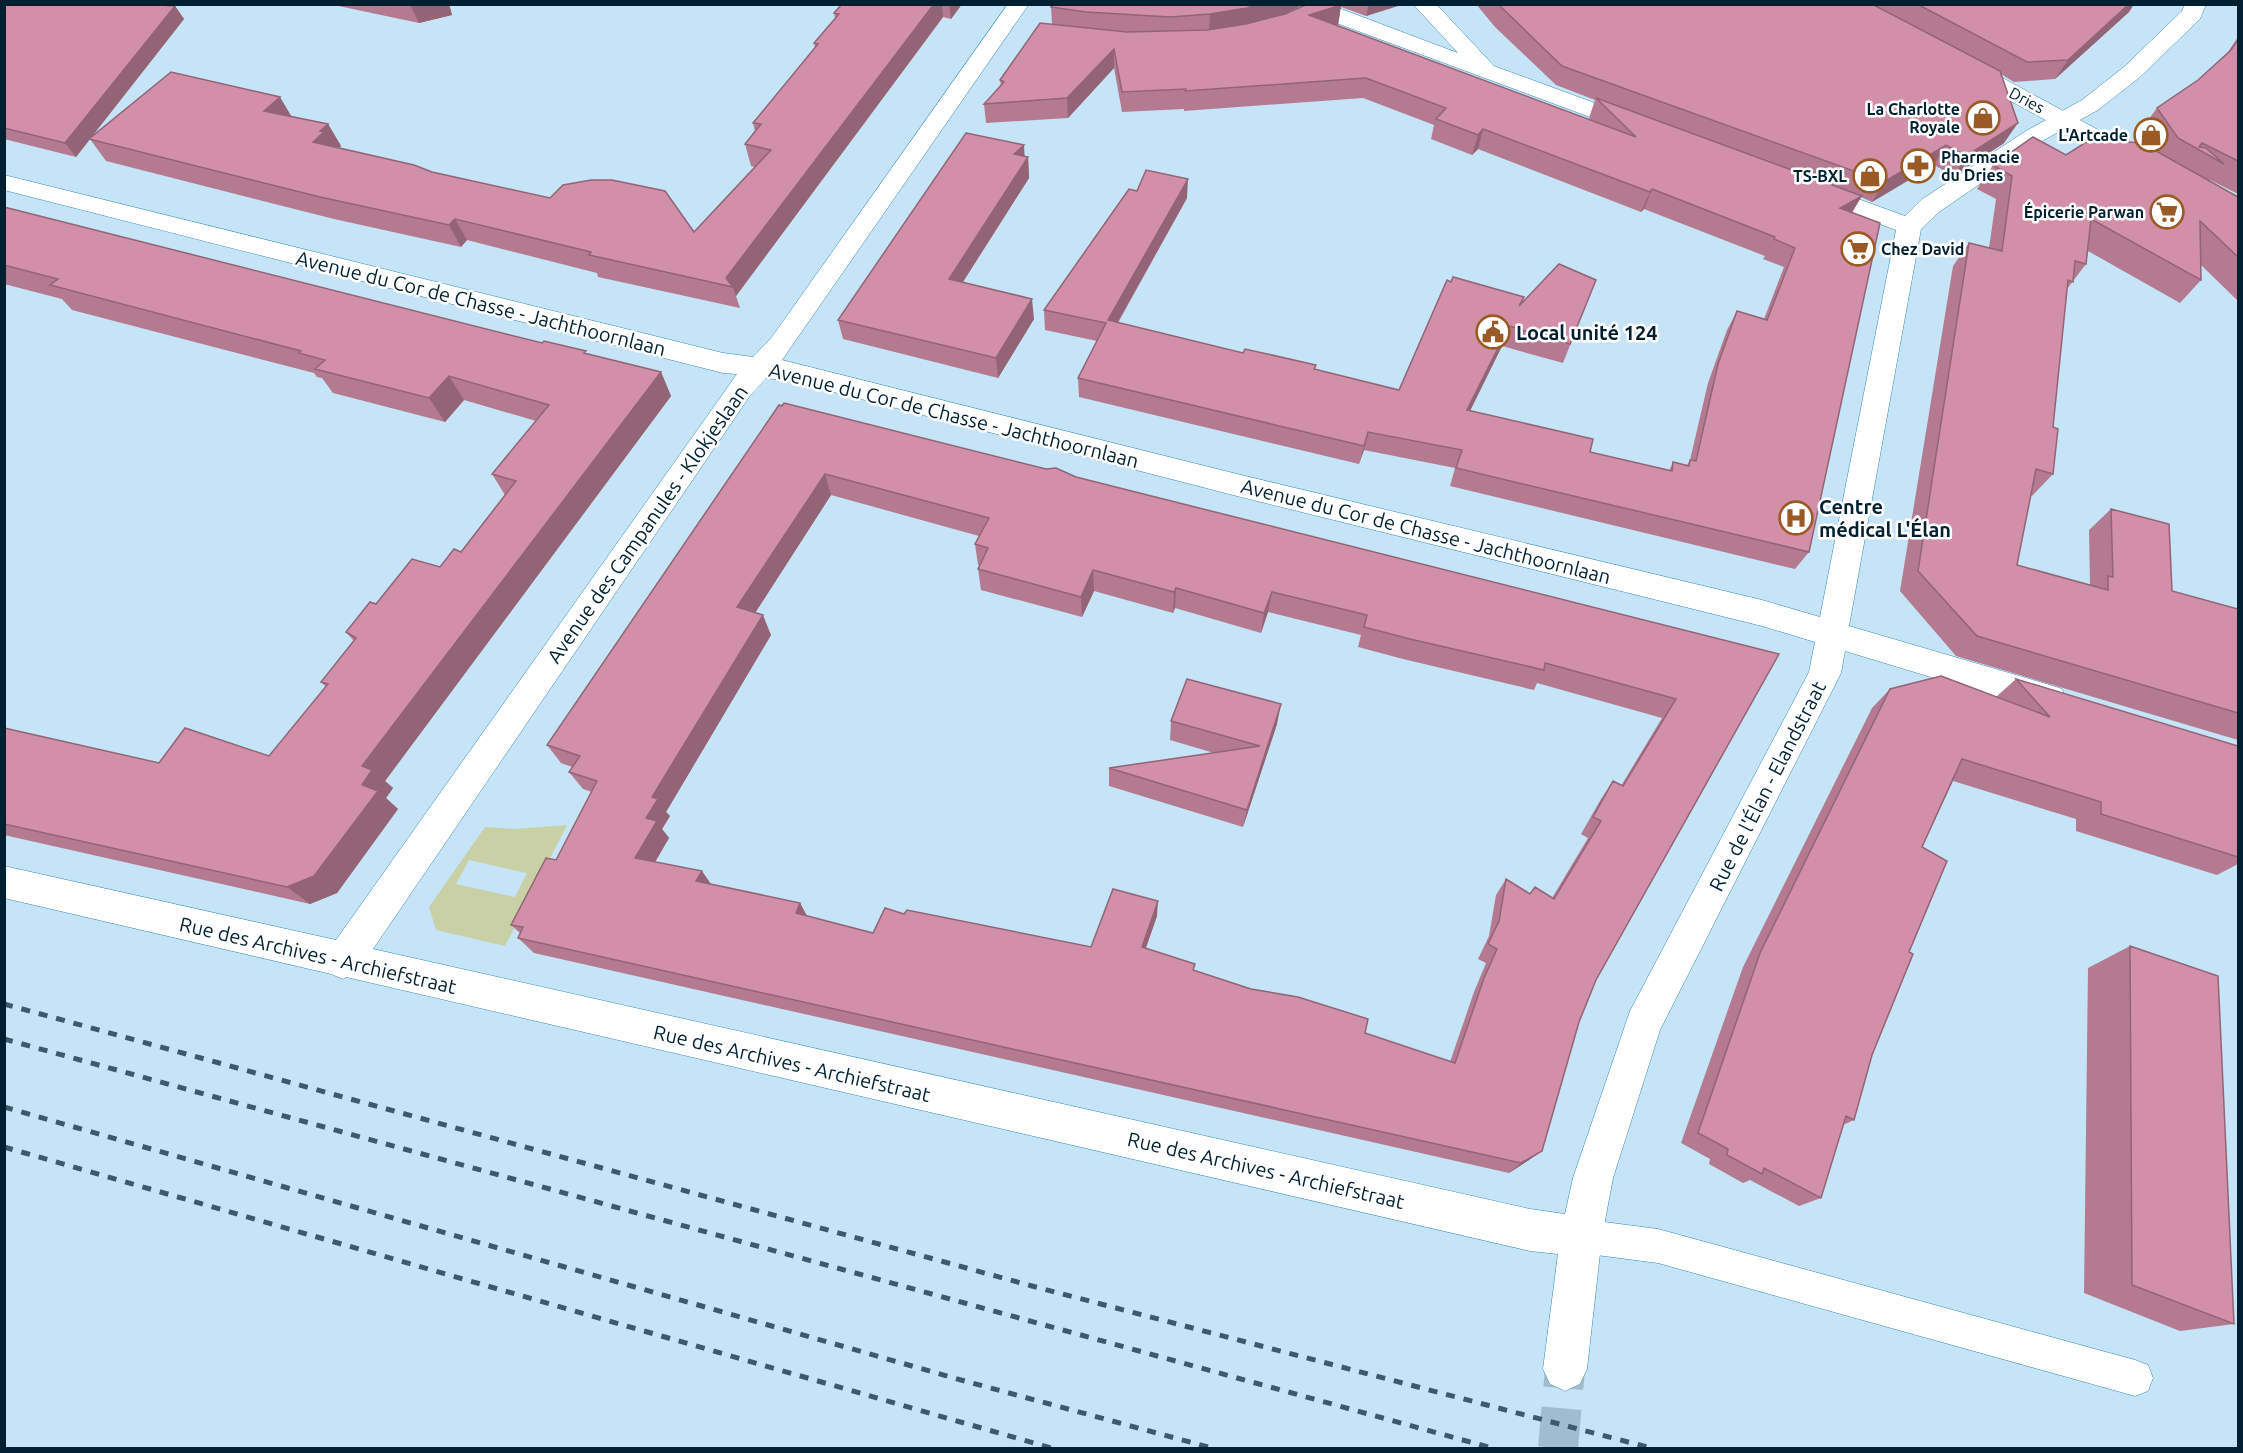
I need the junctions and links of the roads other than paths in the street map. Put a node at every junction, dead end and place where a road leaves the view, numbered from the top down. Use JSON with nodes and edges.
{"nodes":[{"id":1,"x":1423,"y":4,"type":"edge"},
{"id":2,"x":2196,"y":4,"type":"edge"},
{"id":3,"x":1317,"y":10,"type":"edge"},
{"id":4,"x":1014,"y":21,"type":"edge"},
{"id":5,"x":1946,"y":57,"type":"edge"},
{"id":6,"x":1489,"y":71,"type":"junction"},
{"id":7,"x":2063,"y":119,"type":"junction"},
{"id":8,"x":1653,"y":132,"type":"edge"},
{"id":9,"x":2161,"y":174,"type":"edge"},
{"id":10,"x":4,"y":182,"type":"edge"},
{"id":11,"x":1796,"y":185,"type":"edge"},
{"id":12,"x":1909,"y":226,"type":"junction"},
{"id":13,"x":759,"y":367,"type":"junction"},
{"id":14,"x":1833,"y":633,"type":"junction"},
{"id":15,"x":2081,"y":708,"type":"edge"},
{"id":16,"x":4,"y":882,"type":"edge"},
{"id":17,"x":343,"y":961,"type":"junction"},
{"id":18,"x":1581,"y":1236,"type":"junction"},
{"id":19,"x":1565,"y":1369,"type":"tunnel mouth"},
{"id":20,"x":2135,"y":1378,"type":"dead end"}],
"edges":[{"from":1,"to":6,"type":"street"},
{"from":2,"to":7,"type":"street"},
{"from":3,"to":6,"type":"street"},
{"from":4,"to":13,"type":"street","name":"Avenue des Campanules - Klokjeslaan"},
{"from":5,"to":7,"type":"street","name":"Dries"},
{"from":6,"to":8,"type":"street"},
{"from":7,"to":9,"type":"street","name":"Dries"},
{"from":7,"to":12,"type":"street"},
{"from":10,"to":13,"type":"street","name":"Avenue du Cor de Chasse - Jachthoornlaan"},
{"from":11,"to":12,"type":"street"},
{"from":12,"to":14,"type":"street","name":"Rue de l'Élan - Elandstraat"},
{"from":13,"to":14,"type":"street","name":"Avenue du Cor de Chasse - Jachthoornlaan"},
{"from":13,"to":17,"type":"street","name":"Avenue des Campanules - Klokjeslaan"},
{"from":14,"to":15,"type":"street","name":"Avenue du Cor de Chasse - Jachthoornlaan"},
{"from":14,"to":18,"type":"street","name":"Rue de l'Élan - Elandstraat"},
{"from":16,"to":17,"type":"street","name":"Rue des Archives - Archiefstraat"},
{"from":17,"to":18,"type":"street","name":"Rue des Archives - Archiefstraat"},
{"from":18,"to":19,"type":"street","name":"Rue de l'Élan - Elandstraat"},
{"from":18,"to":20,"type":"lane"}]}
